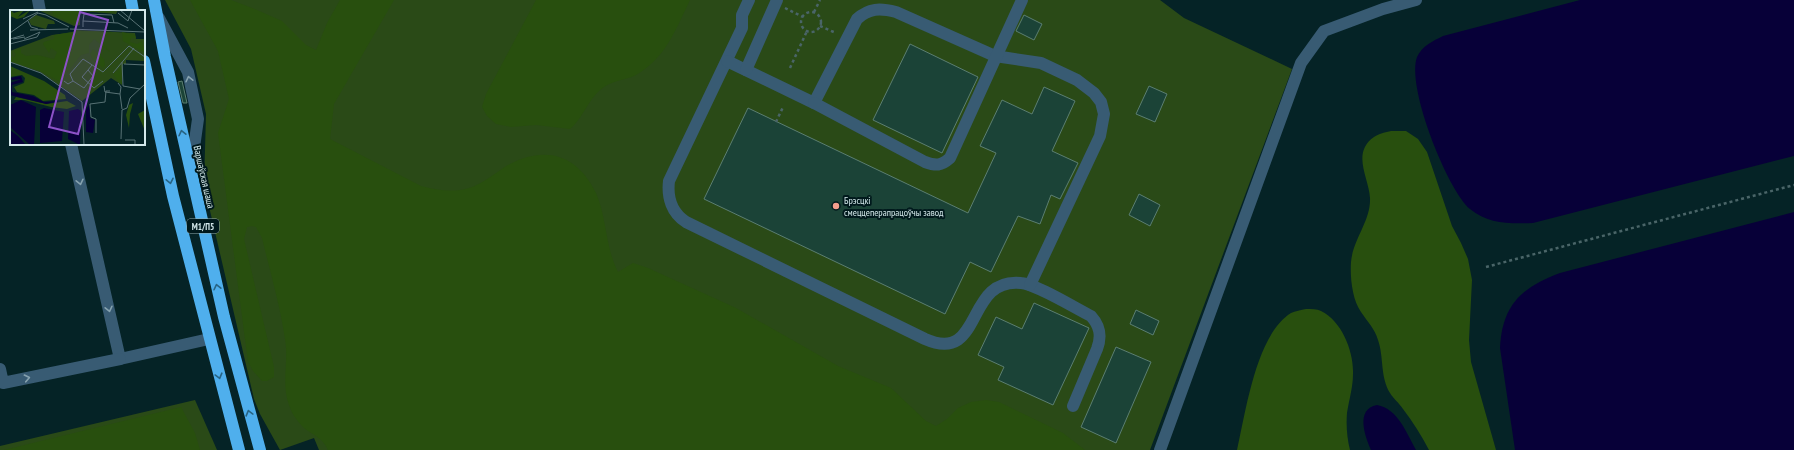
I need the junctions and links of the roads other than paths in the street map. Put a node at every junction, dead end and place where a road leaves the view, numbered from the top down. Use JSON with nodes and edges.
{"nodes":[{"id":1,"x":38,"y":0,"type":"edge"},
{"id":2,"x":131,"y":0,"type":"edge"},
{"id":3,"x":154,"y":0,"type":"edge"},
{"id":4,"x":749,"y":0,"type":"edge"},
{"id":5,"x":777,"y":0,"type":"edge"},
{"id":6,"x":1022,"y":0,"type":"edge"},
{"id":7,"x":1416,"y":0,"type":"edge"},
{"id":8,"x":40,"y":10,"type":"edge"},
{"id":9,"x":133,"y":10,"type":"edge"},
{"id":10,"x":156,"y":13,"type":"junction"},
{"id":11,"x":995,"y":56,"type":"junction"},
{"id":12,"x":727,"y":61,"type":"junction"},
{"id":13,"x":145,"y":66,"type":"edge"},
{"id":14,"x":746,"y":70,"type":"junction"},
{"id":15,"x":814,"y":104,"type":"junction"},
{"id":16,"x":71,"y":145,"type":"edge"},
{"id":17,"x":191,"y":172,"type":"junction"},
{"id":18,"x":1030,"y":285,"type":"junction"},
{"id":19,"x":209,"y":339,"type":"junction"},
{"id":20,"x":120,"y":359,"type":"junction"},
{"id":21,"x":0,"y":369,"type":"edge"},
{"id":22,"x":1073,"y":406,"type":"dead end"},
{"id":23,"x":239,"y":450,"type":"edge"},
{"id":24,"x":260,"y":450,"type":"edge"},
{"id":25,"x":1160,"y":450,"type":"edge"}],
"edges":[{"from":1,"to":8,"type":"lane"},
{"from":2,"to":9,"type":"highway"},
{"from":3,"to":10,"type":"highway","name":"Варшаўская шаша","number":"М1/П5"},
{"from":4,"to":12,"type":"lane"},
{"from":5,"to":14,"type":"lane"},
{"from":6,"to":11,"type":"lane"},
{"from":7,"to":25,"type":"lane"},
{"from":17,"to":10,"type":"highway","name":"Варшаўская шаша","number":"М1/П5","one_way":true},
{"from":17,"to":10,"type":"lane","one_way":true},
{"from":11,"to":15,"type":"lane"},
{"from":11,"to":15,"type":"lane"},
{"from":11,"to":18,"type":"lane"},
{"from":12,"to":14,"type":"lane"},
{"from":12,"to":18,"type":"lane"},
{"from":13,"to":19,"type":"highway","number":"М1/П5","one_way":true},
{"from":14,"to":15,"type":"lane"},
{"from":16,"to":20,"type":"lane","one_way":true},
{"from":24,"to":17,"type":"highway","name":"Варшаўская шаша","number":"М1/П5","one_way":true},
{"from":18,"to":22,"type":"lane"},
{"from":19,"to":20,"type":"lane"},
{"from":19,"to":23,"type":"highway","number":"М1/П5","one_way":true},
{"from":21,"to":20,"type":"lane","one_way":true}]}
